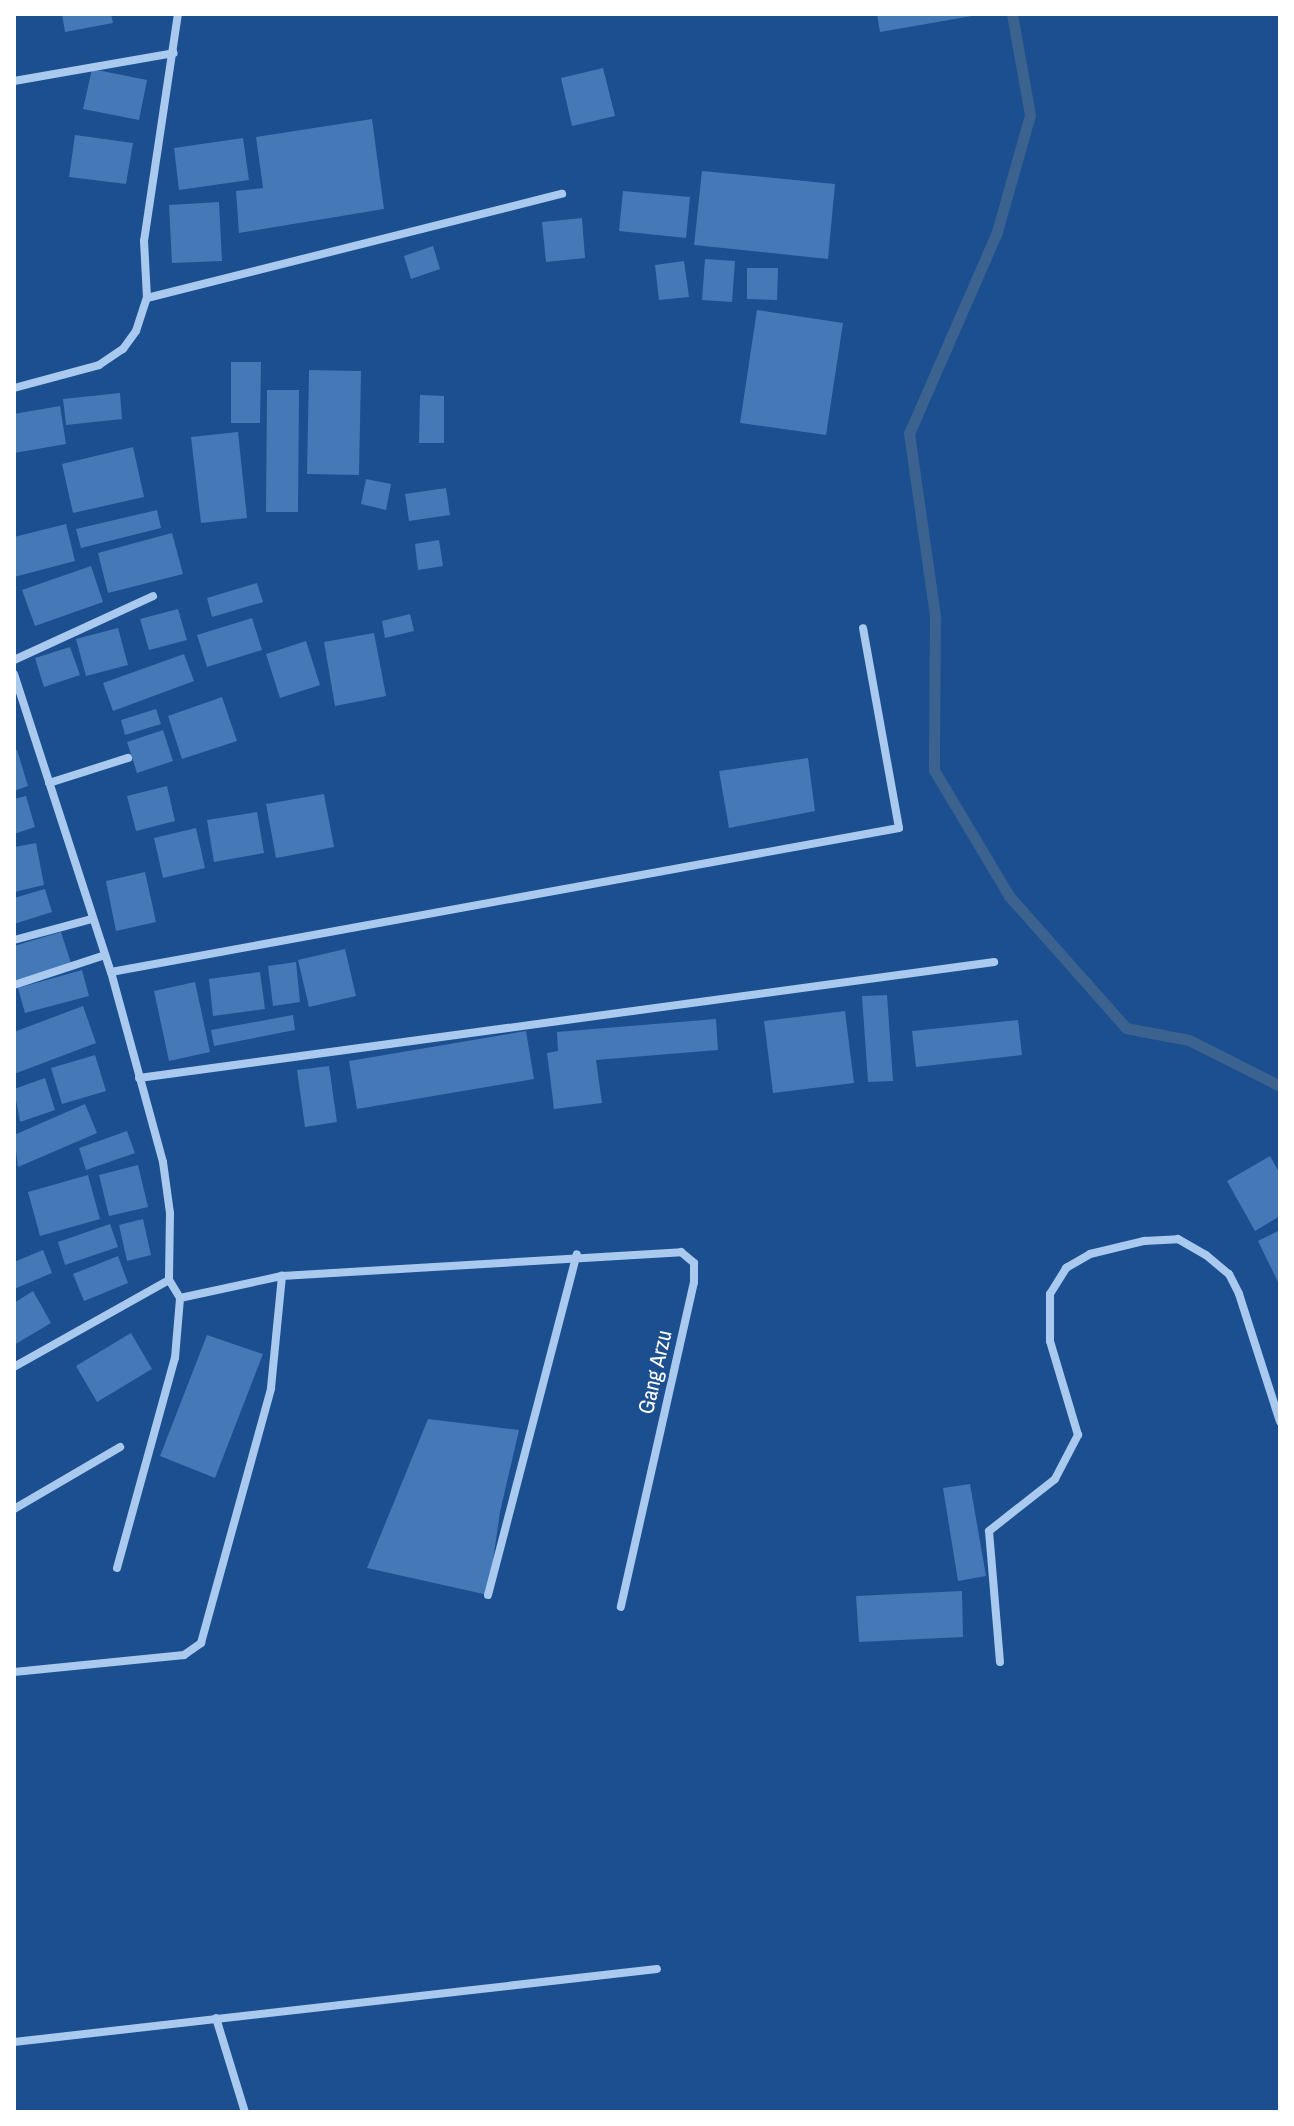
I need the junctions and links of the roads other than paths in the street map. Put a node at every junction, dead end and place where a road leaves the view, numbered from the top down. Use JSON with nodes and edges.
{"nodes":[{"id":1,"x":178,"y":14,"type":"edge"},
{"id":2,"x":174,"y":53,"type":"junction"},
{"id":3,"x":14,"y":81,"type":"edge"},
{"id":4,"x":562,"y":194,"type":"dead end"},
{"id":5,"x":147,"y":298,"type":"junction"},
{"id":6,"x":14,"y":388,"type":"edge"},
{"id":7,"x":153,"y":596,"type":"dead end"},
{"id":8,"x":863,"y":628,"type":"dead end"},
{"id":9,"x":14,"y":660,"type":"edge"},
{"id":10,"x":14,"y":674,"type":"edge"},
{"id":11,"x":128,"y":758,"type":"dead end"},
{"id":12,"x":49,"y":783,"type":"junction"},
{"id":13,"x":92,"y":919,"type":"junction"},
{"id":14,"x":14,"y":940,"type":"edge"},
{"id":15,"x":105,"y":955,"type":"junction"},
{"id":16,"x":994,"y":962,"type":"dead end"},
{"id":17,"x":111,"y":972,"type":"junction"},
{"id":18,"x":14,"y":985,"type":"edge"},
{"id":19,"x":139,"y":1078,"type":"junction"},
{"id":20,"x":577,"y":1254,"type":"junction"},
{"id":21,"x":282,"y":1276,"type":"junction"},
{"id":22,"x":169,"y":1280,"type":"junction"},
{"id":23,"x":180,"y":1298,"type":"junction"},
{"id":24,"x":14,"y":1367,"type":"edge"},
{"id":25,"x":1280,"y":1422,"type":"edge"},
{"id":26,"x":120,"y":1447,"type":"dead end"},
{"id":27,"x":14,"y":1509,"type":"edge"},
{"id":28,"x":117,"y":1568,"type":"dead end"},
{"id":29,"x":488,"y":1595,"type":"dead end"},
{"id":30,"x":621,"y":1607,"type":"dead end"},
{"id":31,"x":1000,"y":1662,"type":"dead end"},
{"id":32,"x":14,"y":1672,"type":"edge"},
{"id":33,"x":657,"y":1969,"type":"dead end"},
{"id":34,"x":216,"y":2018,"type":"junction"},
{"id":35,"x":14,"y":2042,"type":"edge"},
{"id":36,"x":245,"y":2112,"type":"edge"}],
"edges":[{"from":1,"to":2,"type":"street"},
{"from":2,"to":3,"type":"street"},
{"from":2,"to":5,"type":"street"},
{"from":4,"to":5,"type":"street"},
{"from":5,"to":6,"type":"street"},
{"from":7,"to":9,"type":"street"},
{"from":8,"to":17,"type":"street"},
{"from":10,"to":12,"type":"street"},
{"from":11,"to":12,"type":"street"},
{"from":12,"to":13,"type":"street"},
{"from":13,"to":14,"type":"street"},
{"from":13,"to":15,"type":"street"},
{"from":15,"to":17,"type":"street"},
{"from":15,"to":18,"type":"street"},
{"from":16,"to":19,"type":"street"},
{"from":17,"to":19,"type":"street"},
{"from":19,"to":22,"type":"street"},
{"from":20,"to":21,"type":"street","name":"Gang Arzu"},
{"from":20,"to":29,"type":"street"},
{"from":20,"to":30,"type":"street","name":"Gang Arzu"},
{"from":21,"to":23,"type":"street","name":"Gang Arzu"},
{"from":21,"to":32,"type":"street"},
{"from":22,"to":23,"type":"street"},
{"from":22,"to":24,"type":"street"},
{"from":23,"to":28,"type":"street"},
{"from":25,"to":31,"type":"street"},
{"from":26,"to":27,"type":"street"},
{"from":33,"to":34,"type":"street"},
{"from":34,"to":35,"type":"street"},
{"from":34,"to":36,"type":"street"}]}
